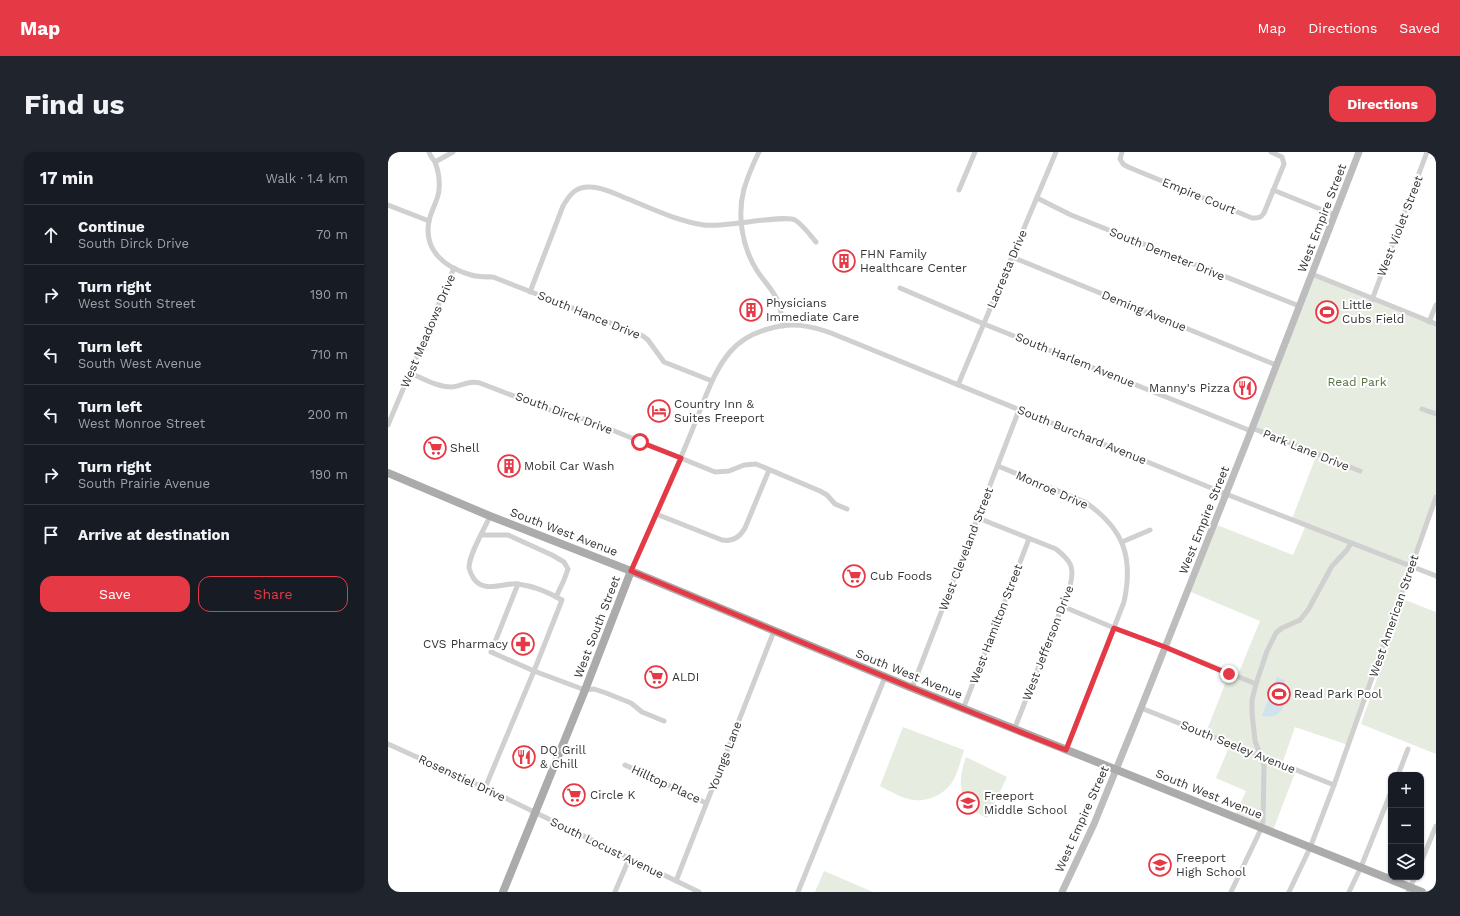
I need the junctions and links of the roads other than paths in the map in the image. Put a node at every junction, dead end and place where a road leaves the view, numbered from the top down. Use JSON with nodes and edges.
{"nodes":[{"id":1,"x":429,"y":152,"type":"edge"},
{"id":2,"x":453,"y":152,"type":"edge"},
{"id":3,"x":759,"y":152,"type":"edge"},
{"id":4,"x":975,"y":152,"type":"edge"},
{"id":5,"x":1056,"y":152,"type":"edge"},
{"id":6,"x":1122,"y":152,"type":"edge"},
{"id":7,"x":1271,"y":152,"type":"edge"},
{"id":8,"x":1359,"y":152,"type":"edge"},
{"id":9,"x":1427,"y":152,"type":"edge"},
{"id":10,"x":435,"y":162,"type":"junction"},
{"id":11,"x":959,"y":190,"type":"dead end"},
{"id":12,"x":1273,"y":190,"type":"junction"},
{"id":13,"x":1037,"y":198,"type":"junction"},
{"id":14,"x":388,"y":205,"type":"edge"},
{"id":15,"x":1335,"y":215,"type":"junction"},
{"id":16,"x":429,"y":221,"type":"junction"},
{"id":17,"x":742,"y":224,"type":"junction"},
{"id":18,"x":816,"y":242,"type":"dead end"},
{"id":19,"x":1012,"y":257,"type":"junction"},
{"id":20,"x":454,"y":268,"type":"junction"},
{"id":21,"x":1312,"y":274,"type":"junction"},
{"id":22,"x":900,"y":288,"type":"dead end"},
{"id":23,"x":530,"y":292,"type":"junction"},
{"id":24,"x":1372,"y":300,"type":"junction"},
{"id":25,"x":1436,"y":305,"type":"edge"},
{"id":26,"x":1299,"y":306,"type":"junction"},
{"id":27,"x":1429,"y":322,"type":"junction"},
{"id":28,"x":984,"y":324,"type":"junction"},
{"id":29,"x":1436,"y":324,"type":"edge"},
{"id":30,"x":783,"y":326,"type":"junction"},
{"id":31,"x":730,"y":351,"type":"joint"},
{"id":32,"x":1276,"y":365,"type":"junction"},
{"id":33,"x":410,"y":373,"type":"junction"},
{"id":34,"x":712,"y":382,"type":"junction"},
{"id":35,"x":958,"y":385,"type":"junction"},
{"id":36,"x":1422,"y":409,"type":"dead end"},
{"id":37,"x":1019,"y":410,"type":"junction"},
{"id":38,"x":1436,"y":414,"type":"edge"},
{"id":39,"x":388,"y":425,"type":"edge"},
{"id":40,"x":1252,"y":430,"type":"junction"},
{"id":41,"x":681,"y":458,"type":"junction"},
{"id":42,"x":998,"y":466,"type":"junction"},
{"id":43,"x":769,"y":470,"type":"junction"},
{"id":44,"x":1360,"y":471,"type":"dead end"},
{"id":45,"x":388,"y":473,"type":"edge"},
{"id":46,"x":1226,"y":494,"type":"junction"},
{"id":47,"x":1435,"y":500,"type":"edge"},
{"id":48,"x":847,"y":509,"type":"dead end"},
{"id":49,"x":656,"y":514,"type":"junction"},
{"id":50,"x":490,"y":516,"type":"junction"},
{"id":51,"x":978,"y":518,"type":"junction"},
{"id":52,"x":1150,"y":530,"type":"dead end"},
{"id":53,"x":482,"y":535,"type":"junction"},
{"id":54,"x":1029,"y":539,"type":"junction"},
{"id":55,"x":1122,"y":542,"type":"junction"},
{"id":56,"x":1351,"y":543,"type":"junction"},
{"id":57,"x":1411,"y":566,"type":"junction"},
{"id":58,"x":631,"y":571,"type":"junction"},
{"id":59,"x":1436,"y":576,"type":"edge"},
{"id":60,"x":518,"y":584,"type":"junction"},
{"id":61,"x":556,"y":597,"type":"junction"},
{"id":62,"x":1062,"y":606,"type":"junction"},
{"id":63,"x":1114,"y":628,"type":"junction"},
{"id":64,"x":774,"y":631,"type":"junction"},
{"id":65,"x":1165,"y":647,"type":"junction"},
{"id":66,"x":534,"y":671,"type":"junction"},
{"id":67,"x":885,"y":677,"type":"junction"},
{"id":68,"x":1256,"y":684,"type":"junction"},
{"id":69,"x":912,"y":688,"type":"junction"},
{"id":70,"x":586,"y":690,"type":"junction"},
{"id":71,"x":1142,"y":708,"type":"junction"},
{"id":72,"x":963,"y":709,"type":"junction"},
{"id":73,"x":664,"y":721,"type":"dead end"},
{"id":74,"x":1014,"y":730,"type":"junction"},
{"id":75,"x":388,"y":744,"type":"edge"},
{"id":76,"x":1408,"y":749,"type":"dead end"},
{"id":77,"x":1066,"y":750,"type":"junction"},
{"id":78,"x":1261,"y":757,"type":"junction"},
{"id":79,"x":625,"y":765,"type":"dead end"},
{"id":80,"x":1116,"y":769,"type":"junction"},
{"id":81,"x":1399,"y":772,"type":"edge"},
{"id":82,"x":1334,"y":785,"type":"junction"},
{"id":83,"x":485,"y":788,"type":"junction"},
{"id":84,"x":1388,"y":800,"type":"edge"},
{"id":85,"x":706,"y":803,"type":"junction"},
{"id":86,"x":536,"y":813,"type":"junction"},
{"id":87,"x":1436,"y":826,"type":"edge"},
{"id":88,"x":1261,"y":829,"type":"junction"},
{"id":89,"x":1310,"y":848,"type":"junction"},
{"id":90,"x":1424,"y":855,"type":"edge"},
{"id":91,"x":629,"y":859,"type":"junction"},
{"id":92,"x":1361,"y":867,"type":"junction"},
{"id":93,"x":1414,"y":880,"type":"edge"},
{"id":94,"x":676,"y":881,"type":"junction"},
{"id":95,"x":689,"y":890,"type":"edge"},
{"id":96,"x":1409,"y":890,"type":"edge"},
{"id":97,"x":503,"y":892,"type":"edge"},
{"id":98,"x":615,"y":892,"type":"edge"},
{"id":99,"x":699,"y":892,"type":"edge"},
{"id":100,"x":798,"y":892,"type":"edge"},
{"id":101,"x":1062,"y":892,"type":"edge"},
{"id":102,"x":1231,"y":892,"type":"edge"},
{"id":103,"x":1289,"y":892,"type":"edge"},
{"id":104,"x":1349,"y":892,"type":"edge"},
{"id":105,"x":1422,"y":892,"type":"edge"}],
"edges":[{"from":1,"to":10,"type":"street","name":"West Meadows Drive"},
{"from":2,"to":10,"type":"street"},
{"from":3,"to":17,"type":"street"},
{"from":4,"to":11,"type":"street"},
{"from":5,"to":13,"type":"street","name":"Lacresta Drive"},
{"from":6,"to":12,"type":"street","name":"Empire Court"},
{"from":7,"to":12,"type":"street","name":"Empire Court"},
{"from":8,"to":15,"type":"main road","name":"West Empire Street"},
{"from":9,"to":24,"type":"street","name":"West Violet Street"},
{"from":10,"to":16,"type":"street","name":"West Meadows Drive"},
{"from":12,"to":15,"type":"street"},
{"from":13,"to":19,"type":"street","name":"Lacresta Drive"},
{"from":13,"to":26,"type":"street","name":"South Demeter Drive"},
{"from":14,"to":16,"type":"street"},
{"from":15,"to":21,"type":"main road","name":"West Empire Street"},
{"from":16,"to":20,"type":"street","name":"West Meadows Drive"},
{"from":17,"to":18,"type":"street"},
{"from":17,"to":23,"type":"street"},
{"from":17,"to":30,"type":"street"},
{"from":19,"to":28,"type":"street","name":"Lacresta Drive"},
{"from":19,"to":32,"type":"street","name":"Deming Avenue"},
{"from":20,"to":23,"type":"street","name":"South Hance Drive"},
{"from":20,"to":33,"type":"street","name":"West Meadows Drive"},
{"from":21,"to":24,"type":"street"},
{"from":21,"to":26,"type":"main road","name":"West Empire Street"},
{"from":22,"to":28,"type":"street","name":"South Harlem Avenue"},
{"from":23,"to":34,"type":"street","name":"South Hance Drive"},
{"from":24,"to":27,"type":"street"},
{"from":25,"to":27,"type":"street"},
{"from":26,"to":32,"type":"main road","name":"West Empire Street"},
{"from":27,"to":29,"type":"street"},
{"from":28,"to":35,"type":"street","name":"Lacresta Drive"},
{"from":28,"to":40,"type":"street","name":"South Harlem Avenue"},
{"from":30,"to":31,"type":"street","name":"South Burchard Avenue"},
{"from":30,"to":35,"type":"street","name":"South Burchard Avenue"},
{"from":31,"to":34,"type":"street","name":"West South Street"},
{"from":32,"to":40,"type":"main road","name":"West Empire Street"},
{"from":33,"to":39,"type":"street","name":"West Meadows Drive"},
{"from":33,"to":41,"type":"street","name":"South Dirck Drive"},
{"from":34,"to":41,"type":"street","name":"West South Street"},
{"from":35,"to":37,"type":"street","name":"South Burchard Avenue"},
{"from":36,"to":38,"type":"street"},
{"from":37,"to":42,"type":"street","name":"West Cleveland Street"},
{"from":37,"to":46,"type":"street","name":"South Burchard Avenue"},
{"from":40,"to":44,"type":"street","name":"Park Lane Drive"},
{"from":40,"to":46,"type":"main road","name":"West Empire Street"},
{"from":41,"to":43,"type":"street","name":"South Dirck Drive"},
{"from":41,"to":49,"type":"street","name":"West South Street"},
{"from":42,"to":51,"type":"street","name":"West Cleveland Street"},
{"from":42,"to":55,"type":"street","name":"Monroe Drive"},
{"from":43,"to":48,"type":"street","name":"South Dirck Drive"},
{"from":43,"to":49,"type":"street"},
{"from":45,"to":50,"type":"main road","name":"South West Avenue"},
{"from":46,"to":56,"type":"street","name":"South Burchard Avenue"},
{"from":46,"to":65,"type":"main road","name":"West Empire Street"},
{"from":47,"to":57,"type":"street","name":"West American Street"},
{"from":49,"to":58,"type":"street","name":"West South Street"},
{"from":50,"to":53,"type":"street"},
{"from":50,"to":58,"type":"main road","name":"South West Avenue"},
{"from":51,"to":54,"type":"street","name":"West Jefferson Drive"},
{"from":51,"to":69,"type":"street","name":"West Cleveland Street"},
{"from":52,"to":55,"type":"street"},
{"from":53,"to":60,"type":"street"},
{"from":53,"to":61,"type":"street"},
{"from":54,"to":62,"type":"street","name":"West Jefferson Drive"},
{"from":54,"to":72,"type":"street","name":"West Hamilton Street"},
{"from":55,"to":63,"type":"street","name":"Monroe Drive"},
{"from":56,"to":57,"type":"street","name":"South Burchard Avenue"},
{"from":56,"to":68,"type":"street"},
{"from":57,"to":59,"type":"street","name":"South Burchard Avenue"},
{"from":57,"to":82,"type":"street","name":"West American Street"},
{"from":58,"to":64,"type":"main road","name":"South West Avenue"},
{"from":58,"to":70,"type":"main road","name":"West South Street"},
{"from":60,"to":61,"type":"street"},
{"from":60,"to":66,"type":"street"},
{"from":61,"to":66,"type":"street"},
{"from":62,"to":63,"type":"street"},
{"from":62,"to":74,"type":"street","name":"West Jefferson Drive"},
{"from":63,"to":65,"type":"street"},
{"from":63,"to":77,"type":"street","name":"Monroe Drive"},
{"from":64,"to":67,"type":"main road","name":"South West Avenue"},
{"from":64,"to":85,"type":"street","name":"Youngs Lane"},
{"from":65,"to":68,"type":"street"},
{"from":65,"to":71,"type":"main road","name":"West Empire Street"},
{"from":66,"to":70,"type":"street"},
{"from":66,"to":83,"type":"street"},
{"from":67,"to":69,"type":"main road","name":"South West Avenue"},
{"from":67,"to":100,"type":"street"},
{"from":68,"to":78,"type":"street"},
{"from":69,"to":72,"type":"main road","name":"South West Avenue"},
{"from":70,"to":73,"type":"street"},
{"from":70,"to":86,"type":"main road","name":"West South Street"},
{"from":71,"to":78,"type":"street","name":"South Seeley Avenue"},
{"from":71,"to":80,"type":"main road","name":"West Empire Street"},
{"from":72,"to":74,"type":"main road","name":"South West Avenue"},
{"from":74,"to":77,"type":"main road","name":"South West Avenue"},
{"from":75,"to":83,"type":"street","name":"Rosenstiel Drive"},
{"from":76,"to":81,"type":"street"},
{"from":77,"to":80,"type":"main road","name":"South West Avenue"},
{"from":78,"to":82,"type":"street","name":"South Seeley Avenue"},
{"from":78,"to":88,"type":"street"},
{"from":79,"to":85,"type":"street","name":"Hilltop Place"},
{"from":80,"to":88,"type":"main road","name":"South West Avenue"},
{"from":80,"to":101,"type":"main road","name":"West Empire Street"},
{"from":82,"to":89,"type":"street","name":"West American Street"},
{"from":83,"to":86,"type":"street","name":"Rosenstiel Drive"},
{"from":84,"to":92,"type":"street"},
{"from":85,"to":94,"type":"street","name":"Youngs Lane"},
{"from":86,"to":91,"type":"street","name":"South Locust Avenue"},
{"from":86,"to":97,"type":"main road","name":"West South Street"},
{"from":87,"to":90,"type":"street"},
{"from":88,"to":89,"type":"main road","name":"South West Avenue"},
{"from":88,"to":102,"type":"street"},
{"from":89,"to":92,"type":"main road","name":"South West Avenue"},
{"from":89,"to":103,"type":"street","name":"West American Street"},
{"from":91,"to":94,"type":"street","name":"South Locust Avenue"},
{"from":91,"to":98,"type":"street"},
{"from":92,"to":96,"type":"main road","name":"South West Avenue"},
{"from":92,"to":104,"type":"street"},
{"from":93,"to":96,"type":"street"},
{"from":94,"to":95,"type":"street","name":"South Locust Avenue"},
{"from":95,"to":99,"type":"street","name":"South Locust Avenue"},
{"from":96,"to":105,"type":"main road","name":"South West Avenue"}]}
